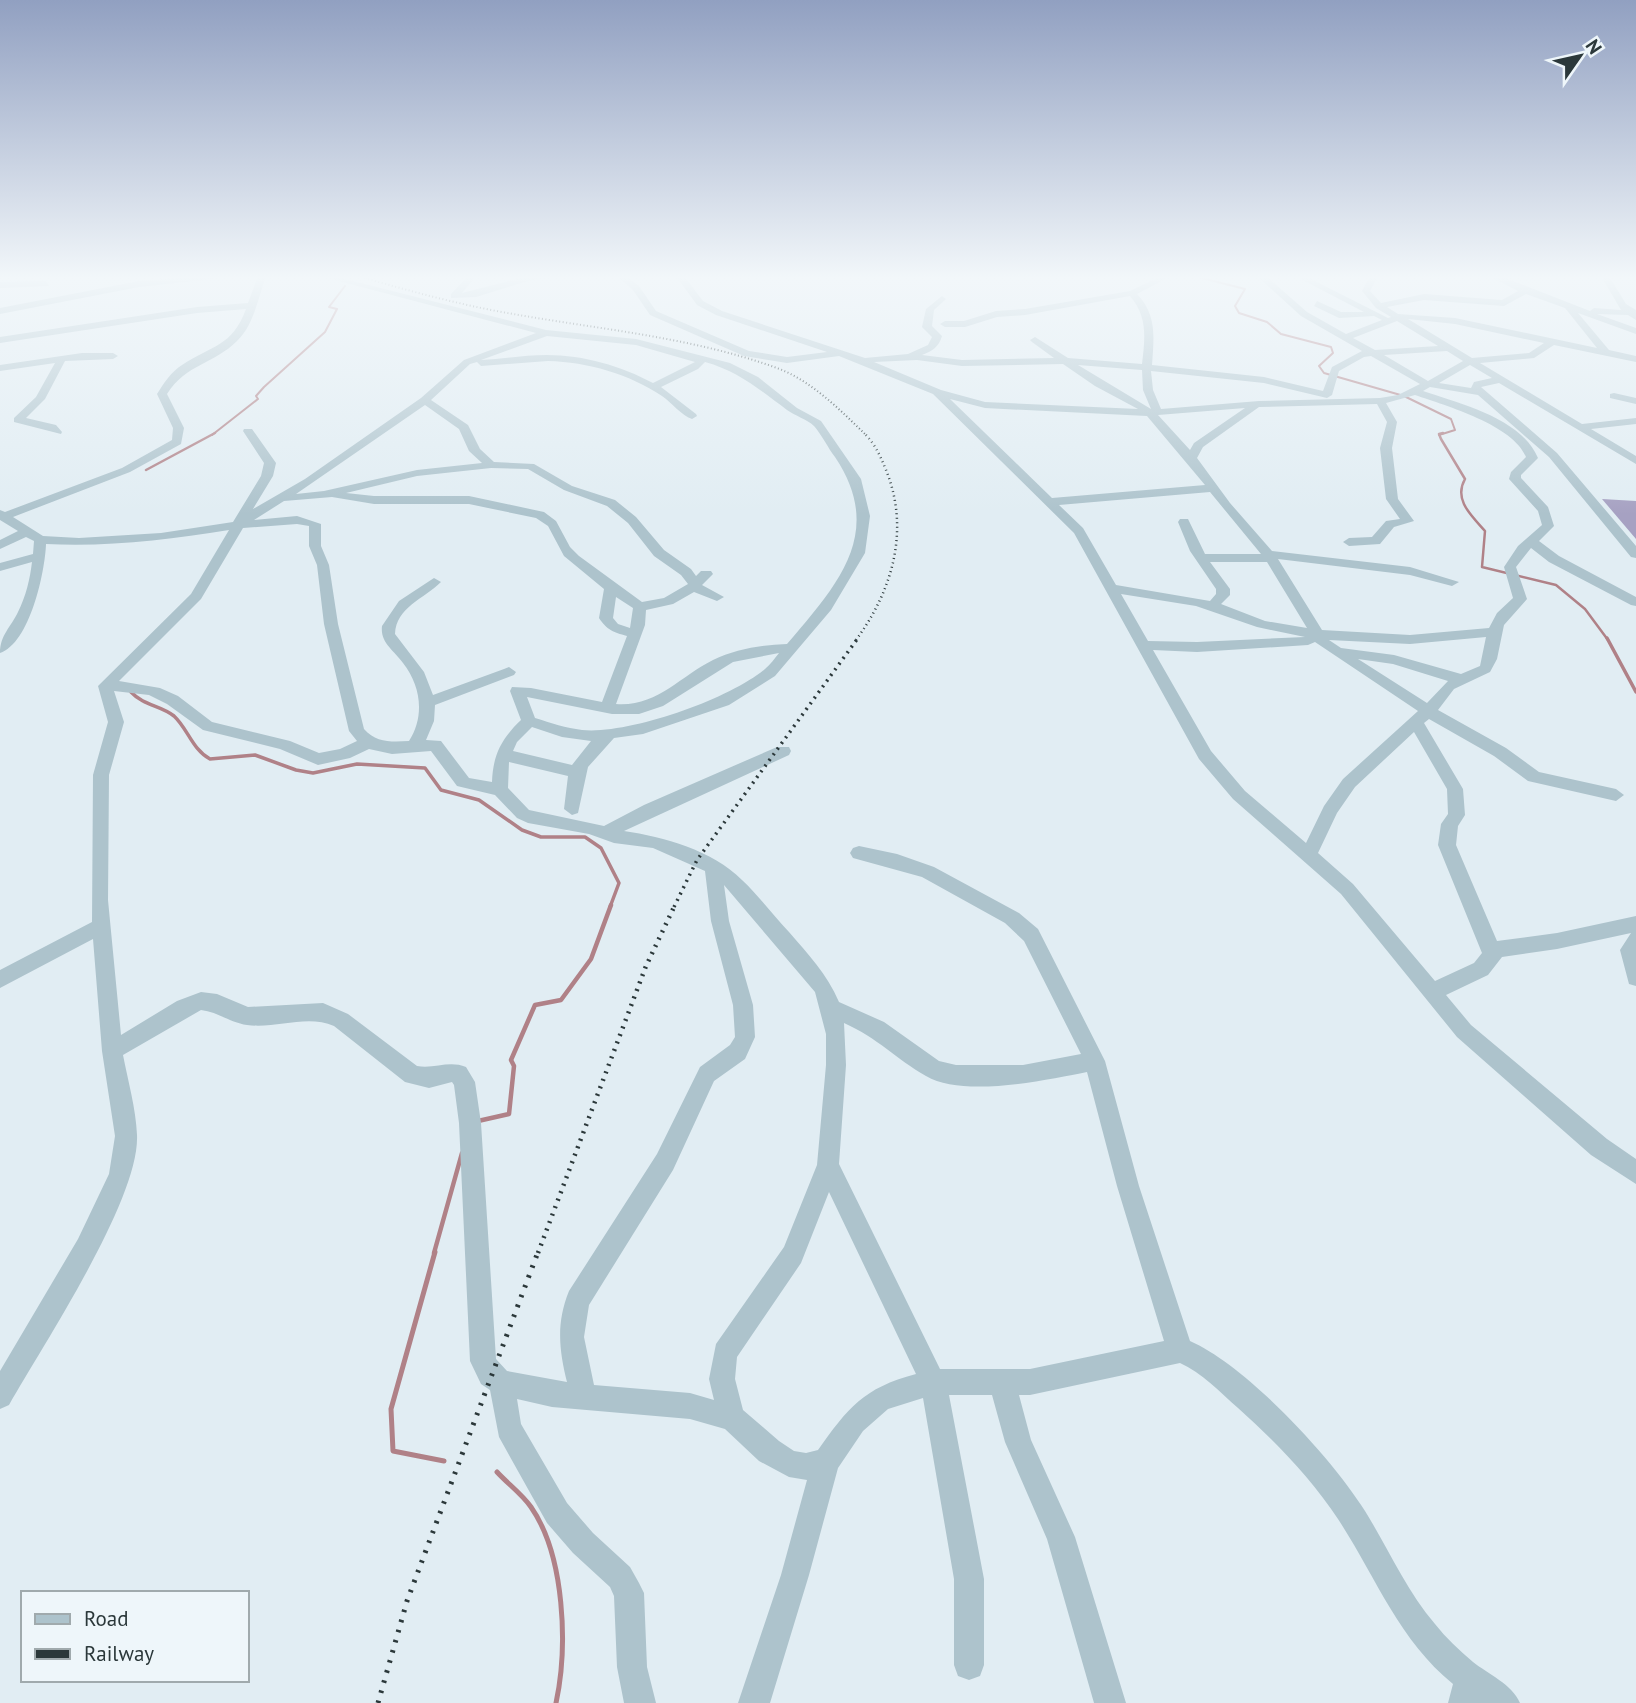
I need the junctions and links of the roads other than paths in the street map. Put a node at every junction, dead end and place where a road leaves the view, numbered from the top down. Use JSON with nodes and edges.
{"nodes":[{"id":1,"x":203,"y":355,"type":"edge"},
{"id":2,"x":485,"y":355,"type":"edge"},
{"id":3,"x":687,"y":355,"type":"edge"},
{"id":4,"x":757,"y":355,"type":"edge"},
{"id":5,"x":817,"y":355,"type":"edge"},
{"id":6,"x":849,"y":355,"type":"edge"},
{"id":7,"x":908,"y":355,"type":"edge"},
{"id":8,"x":1058,"y":355,"type":"edge"},
{"id":9,"x":1148,"y":355,"type":"edge"},
{"id":10,"x":1359,"y":355,"type":"edge"},
{"id":11,"x":1377,"y":355,"type":"edge"},
{"id":12,"x":1460,"y":355,"type":"edge"},
{"id":13,"x":1532,"y":355,"type":"edge"},
{"id":14,"x":113,"y":356,"type":"dead end"},
{"id":15,"x":548,"y":358,"type":"joint"},
{"id":16,"x":697,"y":358,"type":"junction"},
{"id":17,"x":902,"y":358,"type":"junction"},
{"id":18,"x":859,"y":359,"type":"junction"},
{"id":19,"x":61,"y":360,"type":"junction"},
{"id":20,"x":1066,"y":361,"type":"junction"},
{"id":21,"x":1469,"y":361,"type":"junction"},
{"id":22,"x":467,"y":362,"type":"junction"},
{"id":23,"x":0,"y":368,"type":"edge"},
{"id":24,"x":1148,"y":368,"type":"junction"},
{"id":25,"x":1498,"y":380,"type":"junction"},
{"id":26,"x":918,"y":384,"type":"junction"},
{"id":27,"x":1427,"y":384,"type":"junction"},
{"id":28,"x":655,"y":386,"type":"junction"},
{"id":29,"x":1147,"y":388,"type":"junction"},
{"id":30,"x":1112,"y":389,"type":"junction"},
{"id":31,"x":1413,"y":391,"type":"junction"},
{"id":32,"x":937,"y":392,"type":"junction"},
{"id":33,"x":1479,"y":392,"type":"junction"},
{"id":34,"x":1327,"y":395,"type":"junction"},
{"id":35,"x":1614,"y":396,"type":"dead end"},
{"id":36,"x":425,"y":400,"type":"junction"},
{"id":37,"x":1355,"y":401,"type":"junction"},
{"id":38,"x":1380,"y":401,"type":"junction"},
{"id":39,"x":1636,"y":401,"type":"edge"},
{"id":40,"x":1259,"y":404,"type":"junction"},
{"id":41,"x":1154,"y":413,"type":"junction"},
{"id":42,"x":692,"y":415,"type":"dead end"},
{"id":43,"x":1636,"y":421,"type":"edge"},
{"id":44,"x":1580,"y":427,"type":"junction"},
{"id":45,"x":248,"y":431,"type":"dead end"},
{"id":46,"x":57,"y":432,"type":"dead end"},
{"id":47,"x":1191,"y":459,"type":"junction"},
{"id":48,"x":1636,"y":461,"type":"edge"},
{"id":49,"x":491,"y":465,"type":"junction"},
{"id":50,"x":1212,"y":488,"type":"junction"},
{"id":51,"x":324,"y":495,"type":"junction"},
{"id":52,"x":284,"y":498,"type":"junction"},
{"id":53,"x":1048,"y":502,"type":"junction"},
{"id":54,"x":2,"y":515,"type":"edge"},
{"id":55,"x":1184,"y":522,"type":"dead end"},
{"id":56,"x":236,"y":525,"type":"junction"},
{"id":57,"x":26,"y":532,"type":"junction"},
{"id":58,"x":40,"y":540,"type":"junction"},
{"id":59,"x":1349,"y":542,"type":"dead end"},
{"id":60,"x":1532,"y":542,"type":"junction"},
{"id":61,"x":0,"y":545,"type":"edge"},
{"id":62,"x":1636,"y":554,"type":"edge"},
{"id":63,"x":39,"y":556,"type":"junction"},
{"id":64,"x":1269,"y":556,"type":"junction"},
{"id":65,"x":1202,"y":558,"type":"junction"},
{"id":66,"x":0,"y":567,"type":"edge"},
{"id":67,"x":706,"y":574,"type":"dead end"},
{"id":68,"x":434,"y":582,"type":"dead end"},
{"id":69,"x":1452,"y":582,"type":"dead end"},
{"id":70,"x":695,"y":585,"type":"junction"},
{"id":71,"x":611,"y":587,"type":"junction"},
{"id":72,"x":1114,"y":589,"type":"junction"},
{"id":73,"x":717,"y":597,"type":"dead end"},
{"id":74,"x":1636,"y":602,"type":"edge"},
{"id":75,"x":640,"y":606,"type":"junction"},
{"id":76,"x":1212,"y":606,"type":"junction"},
{"id":77,"x":1494,"y":632,"type":"junction"},
{"id":78,"x":635,"y":634,"type":"junction"},
{"id":79,"x":1319,"y":638,"type":"junction"},
{"id":80,"x":1145,"y":645,"type":"junction"},
{"id":81,"x":0,"y":648,"type":"edge"},
{"id":82,"x":790,"y":648,"type":"junction"},
{"id":83,"x":1337,"y":651,"type":"junction"},
{"id":84,"x":509,"y":672,"type":"dead end"},
{"id":85,"x":1462,"y":680,"type":"junction"},
{"id":86,"x":105,"y":686,"type":"junction"},
{"id":87,"x":429,"y":702,"type":"junction"},
{"id":88,"x":607,"y":708,"type":"junction"},
{"id":89,"x":629,"y":710,"type":"junction"},
{"id":90,"x":1423,"y":716,"type":"junction"},
{"id":91,"x":529,"y":720,"type":"junction"},
{"id":92,"x":637,"y":730,"type":"junction"},
{"id":93,"x":608,"y":735,"type":"junction"},
{"id":94,"x":366,"y":743,"type":"junction"},
{"id":95,"x":415,"y":745,"type":"junction"},
{"id":96,"x":783,"y":751,"type":"dead end"},
{"id":97,"x":504,"y":755,"type":"junction"},
{"id":98,"x":575,"y":772,"type":"junction"},
{"id":99,"x":500,"y":789,"type":"junction"},
{"id":100,"x":1616,"y":795,"type":"dead end"},
{"id":101,"x":572,"y":808,"type":"dead end"},
{"id":102,"x":606,"y":833,"type":"junction"},
{"id":103,"x":859,"y":853,"type":"dead end"},
{"id":104,"x":1309,"y":854,"type":"junction"},
{"id":105,"x":713,"y":867,"type":"junction"},
{"id":106,"x":1636,"y":923,"type":"edge"},
{"id":107,"x":102,"y":925,"type":"junction"},
{"id":108,"x":1636,"y":939,"type":"edge"},
{"id":109,"x":1491,"y":950,"type":"junction"},
{"id":110,"x":1636,"y":978,"type":"edge"},
{"id":111,"x":0,"y":980,"type":"edge"},
{"id":112,"x":1432,"y":993,"type":"junction"},
{"id":113,"x":831,"y":1008,"type":"junction"},
{"id":114,"x":112,"y":1051,"type":"junction"},
{"id":115,"x":1095,"y":1061,"type":"junction"},
{"id":116,"x":828,"y":1165,"type":"junction"},
{"id":117,"x":1636,"y":1173,"type":"edge"},
{"id":118,"x":1181,"y":1350,"type":"junction"},
{"id":119,"x":933,"y":1382,"type":"junction"},
{"id":120,"x":1002,"y":1382,"type":"junction"},
{"id":121,"x":502,"y":1383,"type":"junction"},
{"id":122,"x":0,"y":1396,"type":"edge"},
{"id":123,"x":584,"y":1396,"type":"junction"},
{"id":124,"x":732,"y":1418,"type":"junction"},
{"id":125,"x":826,"y":1462,"type":"junction"},
{"id":126,"x":969,"y":1665,"type":"dead end"},
{"id":127,"x":1467,"y":1692,"type":"edge"},
{"id":128,"x":640,"y":1703,"type":"edge"},
{"id":129,"x":754,"y":1703,"type":"edge"},
{"id":130,"x":1110,"y":1703,"type":"edge"},
{"id":131,"x":1504,"y":1703,"type":"edge"}],
"edges":[{"from":1,"to":54,"type":"street"},
{"from":2,"to":22,"type":"street"},
{"from":3,"to":16,"type":"street"},
{"from":4,"to":5,"type":"street"},
{"from":6,"to":18,"type":"street"},
{"from":7,"to":17,"type":"street"},
{"from":8,"to":20,"type":"street"},
{"from":9,"to":24,"type":"street"},
{"from":10,"to":34,"type":"street"},
{"from":11,"to":27,"type":"street"},
{"from":12,"to":21,"type":"street"},
{"from":13,"to":21,"type":"street"},
{"from":14,"to":19,"type":"street"},
{"from":15,"to":22,"type":"street"},
{"from":15,"to":28,"type":"street"},
{"from":16,"to":28,"type":"street"},
{"from":16,"to":82,"type":"street"},
{"from":17,"to":18,"type":"street"},
{"from":17,"to":20,"type":"street"},
{"from":17,"to":26,"type":"street"},
{"from":18,"to":26,"type":"street"},
{"from":19,"to":23,"type":"street"},
{"from":19,"to":46,"type":"street"},
{"from":20,"to":24,"type":"street"},
{"from":20,"to":30,"type":"street"},
{"from":21,"to":25,"type":"street"},
{"from":21,"to":27,"type":"street"},
{"from":22,"to":36,"type":"street"},
{"from":24,"to":29,"type":"street"},
{"from":24,"to":34,"type":"street"},
{"from":25,"to":33,"type":"street"},
{"from":25,"to":44,"type":"street"},
{"from":26,"to":32,"type":"street"},
{"from":27,"to":31,"type":"street"},
{"from":27,"to":33,"type":"street"},
{"from":28,"to":42,"type":"street"},
{"from":29,"to":30,"type":"street"},
{"from":29,"to":41,"type":"street"},
{"from":30,"to":41,"type":"street"},
{"from":31,"to":38,"type":"street"},
{"from":31,"to":60,"type":"street"},
{"from":32,"to":41,"type":"street"},
{"from":32,"to":53,"type":"street"},
{"from":33,"to":62,"type":"street"},
{"from":34,"to":37,"type":"street"},
{"from":35,"to":39,"type":"street"},
{"from":36,"to":49,"type":"street"},
{"from":36,"to":52,"type":"street"},
{"from":37,"to":38,"type":"street"},
{"from":37,"to":40,"type":"street"},
{"from":38,"to":59,"type":"street"},
{"from":40,"to":41,"type":"street"},
{"from":40,"to":47,"type":"street"},
{"from":41,"to":47,"type":"street"},
{"from":43,"to":44,"type":"street"},
{"from":44,"to":48,"type":"street"},
{"from":45,"to":56,"type":"street"},
{"from":47,"to":50,"type":"street"},
{"from":49,"to":51,"type":"street"},
{"from":49,"to":70,"type":"street"},
{"from":50,"to":53,"type":"street"},
{"from":50,"to":64,"type":"street"},
{"from":51,"to":52,"type":"street"},
{"from":51,"to":71,"type":"street"},
{"from":52,"to":56,"type":"street"},
{"from":53,"to":72,"type":"street"},
{"from":54,"to":57,"type":"street"},
{"from":55,"to":65,"type":"street"},
{"from":56,"to":58,"type":"street"},
{"from":56,"to":86,"type":"street"},
{"from":56,"to":94,"type":"street"},
{"from":57,"to":58,"type":"street"},
{"from":57,"to":61,"type":"street"},
{"from":58,"to":63,"type":"street"},
{"from":60,"to":74,"type":"street"},
{"from":60,"to":77,"type":"street"},
{"from":63,"to":66,"type":"street"},
{"from":63,"to":81,"type":"street"},
{"from":64,"to":65,"type":"street"},
{"from":64,"to":69,"type":"street"},
{"from":64,"to":79,"type":"street"},
{"from":65,"to":76,"type":"street"},
{"from":67,"to":70,"type":"street"},
{"from":68,"to":87,"type":"street"},
{"from":70,"to":73,"type":"street"},
{"from":70,"to":75,"type":"street"},
{"from":71,"to":75,"type":"street"},
{"from":71,"to":78,"type":"street"},
{"from":72,"to":76,"type":"street"},
{"from":72,"to":80,"type":"street"},
{"from":75,"to":78,"type":"street"},
{"from":76,"to":79,"type":"street"},
{"from":77,"to":79,"type":"street"},
{"from":77,"to":85,"type":"street"},
{"from":78,"to":88,"type":"street"},
{"from":79,"to":80,"type":"street"},
{"from":79,"to":83,"type":"street"},
{"from":80,"to":104,"type":"street"},
{"from":82,"to":89,"type":"street"},
{"from":82,"to":92,"type":"street"},
{"from":83,"to":85,"type":"street"},
{"from":83,"to":90,"type":"street"},
{"from":84,"to":87,"type":"street"},
{"from":85,"to":90,"type":"street"},
{"from":86,"to":94,"type":"street"},
{"from":86,"to":107,"type":"street"},
{"from":87,"to":95,"type":"street"},
{"from":88,"to":89,"type":"street"},
{"from":88,"to":91,"type":"street"},
{"from":89,"to":92,"type":"street"},
{"from":90,"to":100,"type":"street"},
{"from":90,"to":104,"type":"street"},
{"from":90,"to":109,"type":"street"},
{"from":91,"to":93,"type":"street"},
{"from":91,"to":97,"type":"street"},
{"from":92,"to":93,"type":"street"},
{"from":93,"to":98,"type":"street"},
{"from":94,"to":95,"type":"street"},
{"from":95,"to":99,"type":"street"},
{"from":96,"to":102,"type":"street"},
{"from":97,"to":98,"type":"street"},
{"from":97,"to":99,"type":"street"},
{"from":98,"to":101,"type":"street"},
{"from":99,"to":102,"type":"street"},
{"from":102,"to":105,"type":"street"},
{"from":103,"to":115,"type":"street"},
{"from":104,"to":112,"type":"street"},
{"from":105,"to":113,"type":"street"},
{"from":105,"to":123,"type":"street"},
{"from":106,"to":109,"type":"street"},
{"from":107,"to":111,"type":"street"},
{"from":107,"to":114,"type":"street"},
{"from":108,"to":110,"type":"street"},
{"from":109,"to":112,"type":"street"},
{"from":112,"to":117,"type":"street"},
{"from":113,"to":115,"type":"street"},
{"from":113,"to":116,"type":"street"},
{"from":114,"to":121,"type":"street"},
{"from":114,"to":122,"type":"street"},
{"from":115,"to":118,"type":"street"},
{"from":116,"to":119,"type":"street"},
{"from":116,"to":124,"type":"street"},
{"from":118,"to":120,"type":"street"},
{"from":118,"to":127,"type":"street"},
{"from":119,"to":120,"type":"street"},
{"from":119,"to":125,"type":"street"},
{"from":119,"to":126,"type":"street"},
{"from":120,"to":130,"type":"street"},
{"from":121,"to":123,"type":"street"},
{"from":121,"to":128,"type":"street"},
{"from":123,"to":124,"type":"street"},
{"from":124,"to":125,"type":"street"},
{"from":125,"to":129,"type":"street"},
{"from":127,"to":131,"type":"street"}]}
